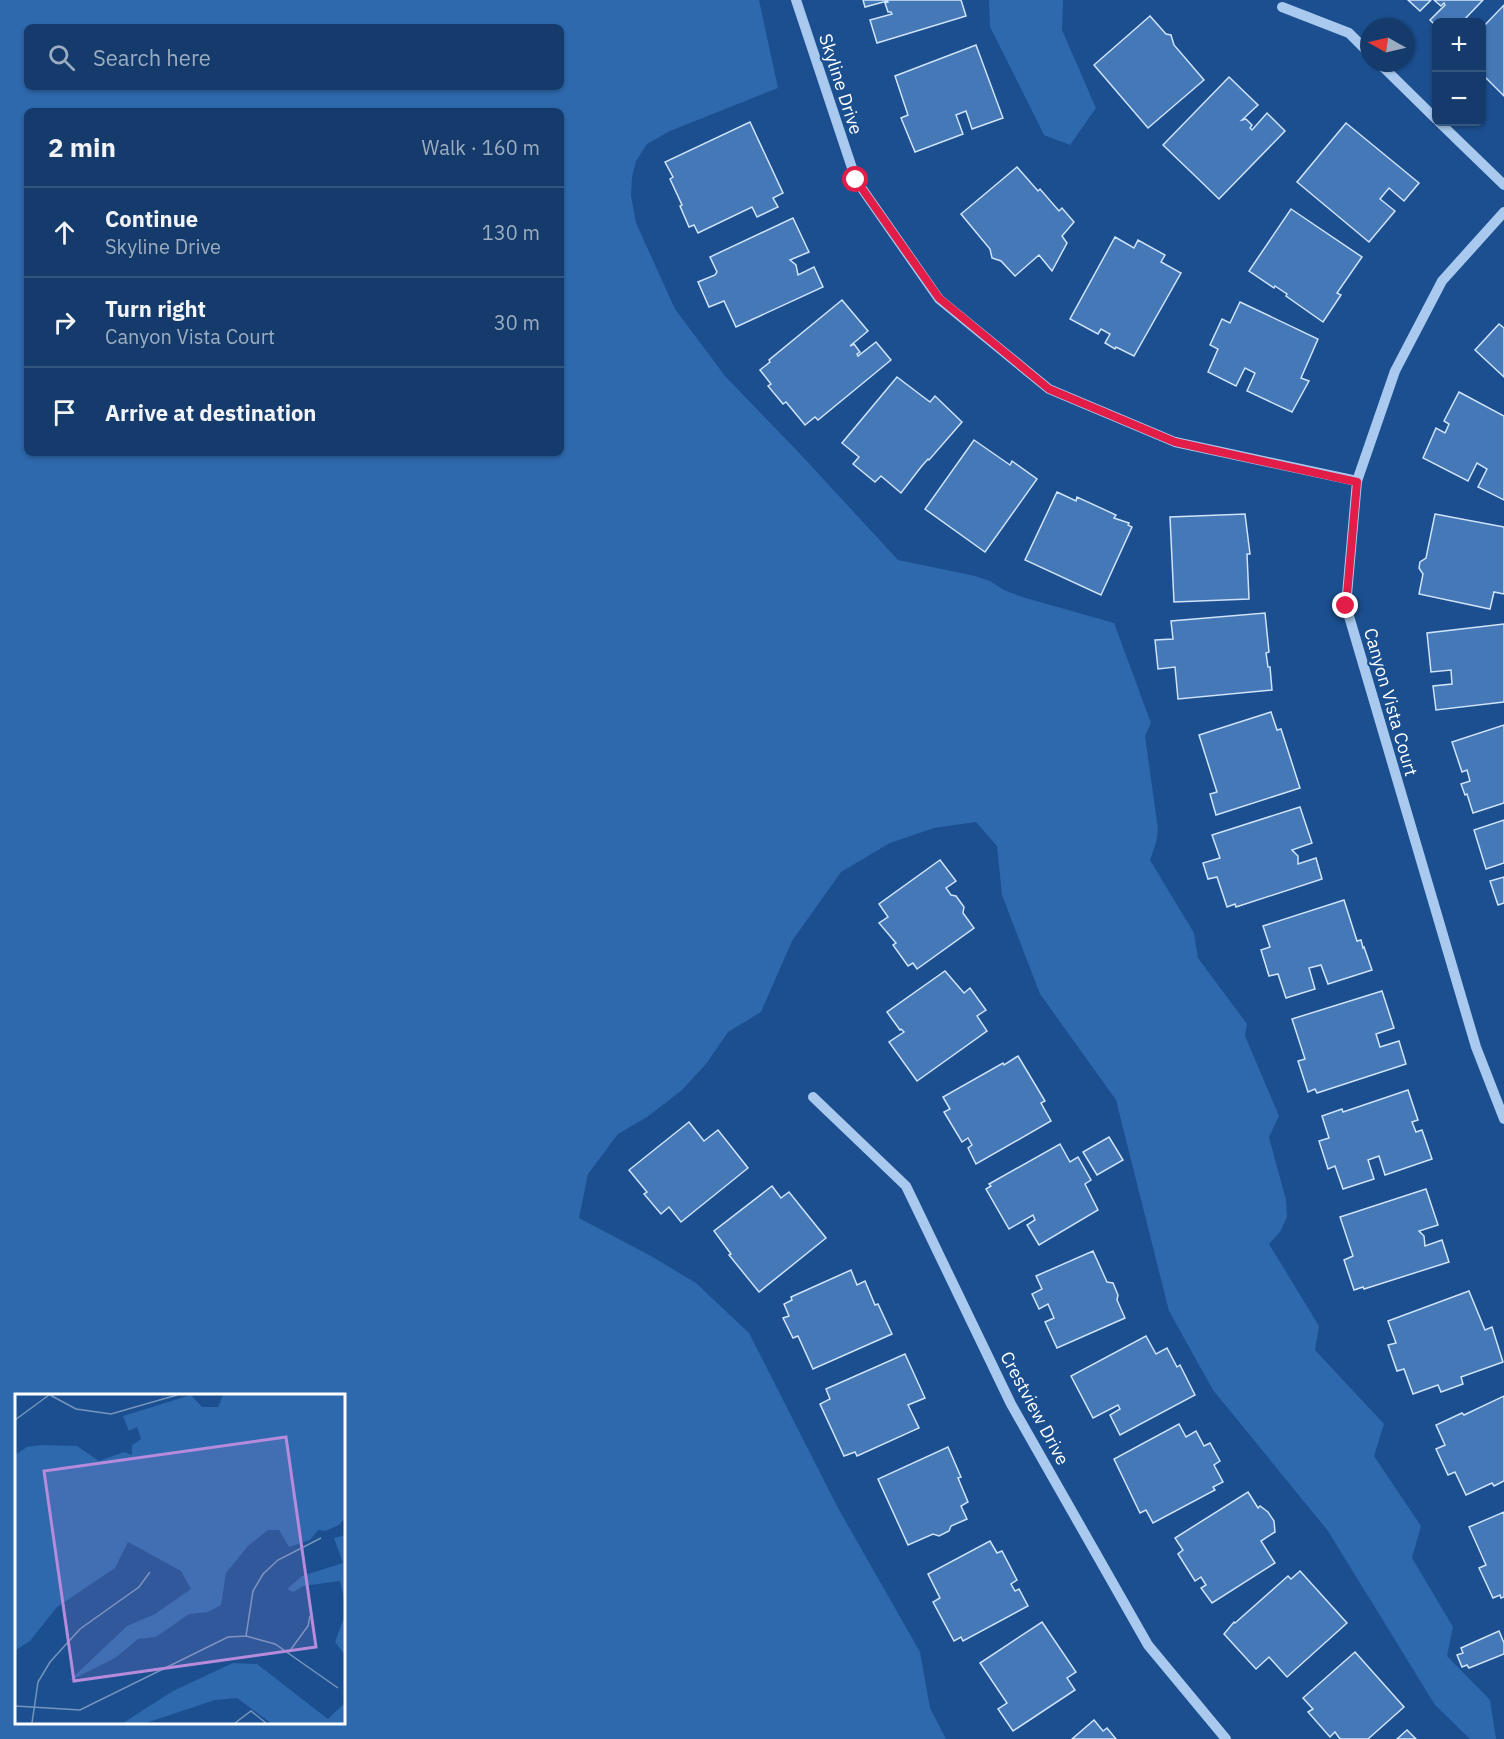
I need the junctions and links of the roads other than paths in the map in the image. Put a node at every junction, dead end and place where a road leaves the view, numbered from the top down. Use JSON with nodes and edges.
{"nodes":[{"id":1,"x":796,"y":0,"type":"edge"},
{"id":2,"x":1282,"y":8,"type":"dead end"},
{"id":3,"x":1360,"y":44,"type":"edge"},
{"id":4,"x":1388,"y":72,"type":"edge"},
{"id":5,"x":1432,"y":114,"type":"edge"},
{"id":6,"x":1444,"y":126,"type":"edge"},
{"id":7,"x":1504,"y":185,"type":"edge"},
{"id":8,"x":1504,"y":212,"type":"edge"},
{"id":9,"x":1357,"y":482,"type":"junction"},
{"id":10,"x":813,"y":1097,"type":"dead end"},
{"id":11,"x":1504,"y":1119,"type":"edge"},
{"id":12,"x":1227,"y":1739,"type":"edge"}],
"edges":[{"from":1,"to":9,"type":"street","name":"Skyline Drive"},
{"from":2,"to":3,"type":"street"},
{"from":4,"to":5,"type":"street"},
{"from":6,"to":7,"type":"street"},
{"from":8,"to":9,"type":"street","name":"Canyon Vista Court"},
{"from":9,"to":11,"type":"street","name":"Canyon Vista Court"},
{"from":10,"to":12,"type":"street","name":"Crestview Drive"}]}
